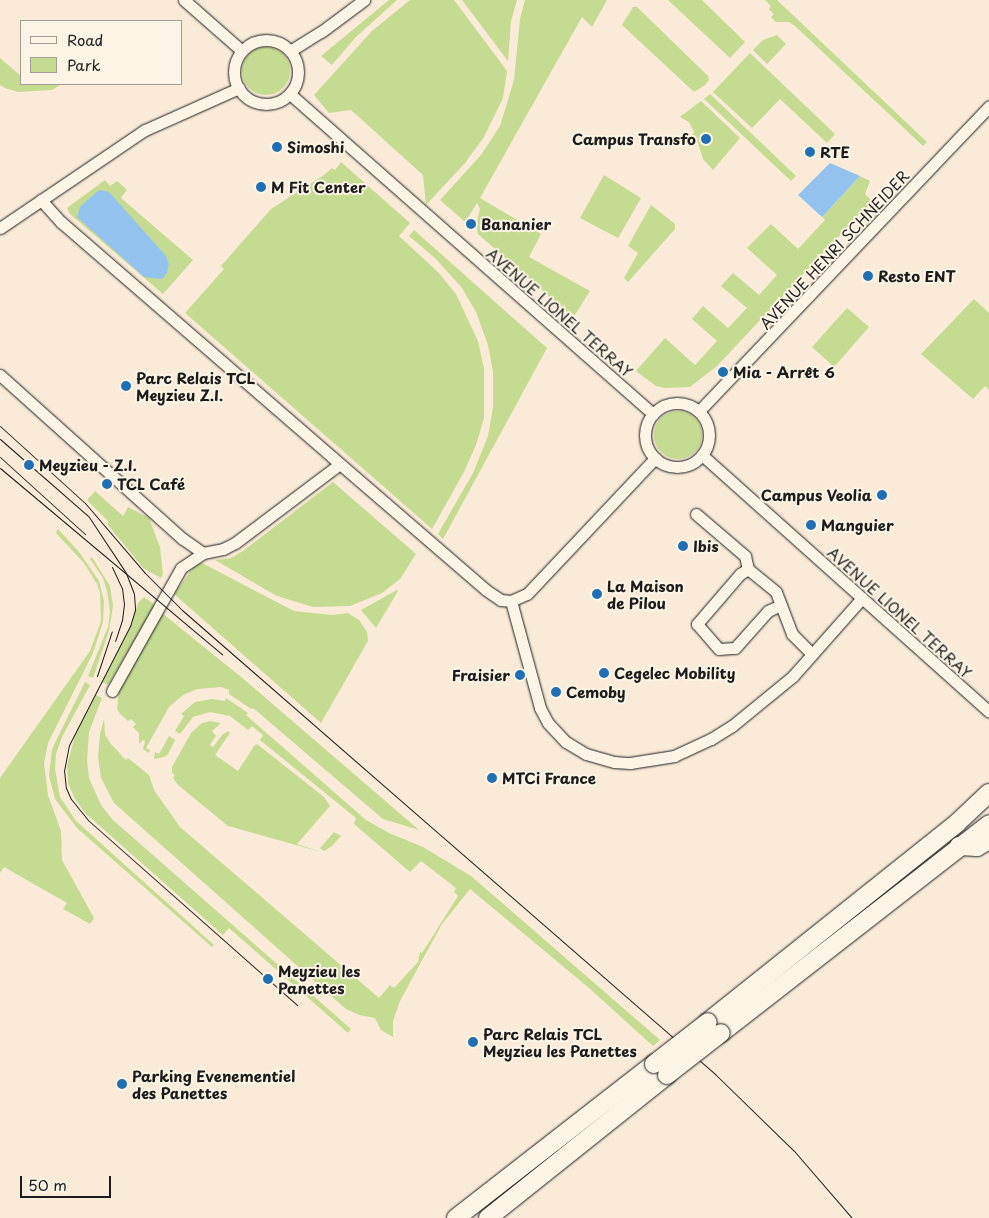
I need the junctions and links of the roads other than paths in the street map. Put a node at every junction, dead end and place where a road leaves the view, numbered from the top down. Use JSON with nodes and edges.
{"nodes":[{"id":1,"x":184,"y":0,"type":"edge"},
{"id":2,"x":364,"y":0,"type":"edge"},
{"id":3,"x":242,"y":50,"type":"junction"},
{"id":4,"x":290,"y":51,"type":"junction"},
{"id":5,"x":239,"y":88,"type":"junction"},
{"id":6,"x":290,"y":94,"type":"junction"},
{"id":7,"x":989,"y":106,"type":"edge"},
{"id":8,"x":41,"y":200,"type":"junction"},
{"id":9,"x":0,"y":228,"type":"edge"},
{"id":10,"x":0,"y":375,"type":"edge"},
{"id":11,"x":699,"y":411,"type":"junction"},
{"id":12,"x":653,"y":414,"type":"junction"},
{"id":13,"x":702,"y":455,"type":"junction"},
{"id":14,"x":656,"y":458,"type":"junction"},
{"id":15,"x":340,"y":464,"type":"junction"},
{"id":16,"x":696,"y":514,"type":"dead end"},
{"id":17,"x":203,"y":553,"type":"junction"},
{"id":18,"x":748,"y":569,"type":"junction"},
{"id":19,"x":862,"y":598,"type":"junction"},
{"id":20,"x":511,"y":601,"type":"junction"},
{"id":21,"x":780,"y":605,"type":"junction"},
{"id":22,"x":812,"y":654,"type":"junction"},
{"id":23,"x":112,"y":691,"type":"dead end"},
{"id":24,"x":989,"y":712,"type":"edge"},
{"id":25,"x":989,"y":793,"type":"edge"},
{"id":26,"x":989,"y":824,"type":"edge"},
{"id":27,"x":989,"y":840,"type":"edge"},
{"id":28,"x":959,"y":846,"type":"junction"},
{"id":29,"x":714,"y":1028,"type":"junction"},
{"id":30,"x":661,"y":1070,"type":"junction"},
{"id":31,"x":456,"y":1218,"type":"edge"},
{"id":32,"x":488,"y":1218,"type":"edge"}],
"edges":[{"from":1,"to":3,"type":"street"},
{"from":2,"to":4,"type":"street"},
{"from":3,"to":4,"type":"street"},
{"from":3,"to":5,"type":"street"},
{"from":4,"to":6,"type":"street"},
{"from":5,"to":6,"type":"street"},
{"from":5,"to":8,"type":"street"},
{"from":6,"to":12,"type":"street","name":"AVENUE LIONEL TERRAY"},
{"from":7,"to":11,"type":"street","name":"AVENUE HENRI SCHNEIDER"},
{"from":8,"to":9,"type":"street"},
{"from":8,"to":15,"type":"street"},
{"from":10,"to":17,"type":"street"},
{"from":11,"to":12,"type":"street"},
{"from":11,"to":13,"type":"street"},
{"from":12,"to":14,"type":"street"},
{"from":13,"to":14,"type":"street"},
{"from":13,"to":19,"type":"street","name":"AVENUE LIONEL TERRAY"},
{"from":14,"to":20,"type":"street"},
{"from":15,"to":17,"type":"street"},
{"from":15,"to":20,"type":"street"},
{"from":16,"to":18,"type":"street"},
{"from":17,"to":23,"type":"street"},
{"from":18,"to":21,"type":"street"},
{"from":18,"to":21,"type":"street"},
{"from":19,"to":22,"type":"street"},
{"from":19,"to":24,"type":"street","name":"AVENUE LIONEL TERRAY"},
{"from":20,"to":22,"type":"street"},
{"from":21,"to":22,"type":"street"},
{"from":25,"to":29,"type":"main road"},
{"from":26,"to":28,"type":"main road"},
{"from":27,"to":28,"type":"main road"},
{"from":28,"to":29,"type":"main road"},
{"from":29,"to":30,"type":"main road","bridge":true},
{"from":30,"to":31,"type":"main road"},
{"from":30,"to":32,"type":"main road"}]}
